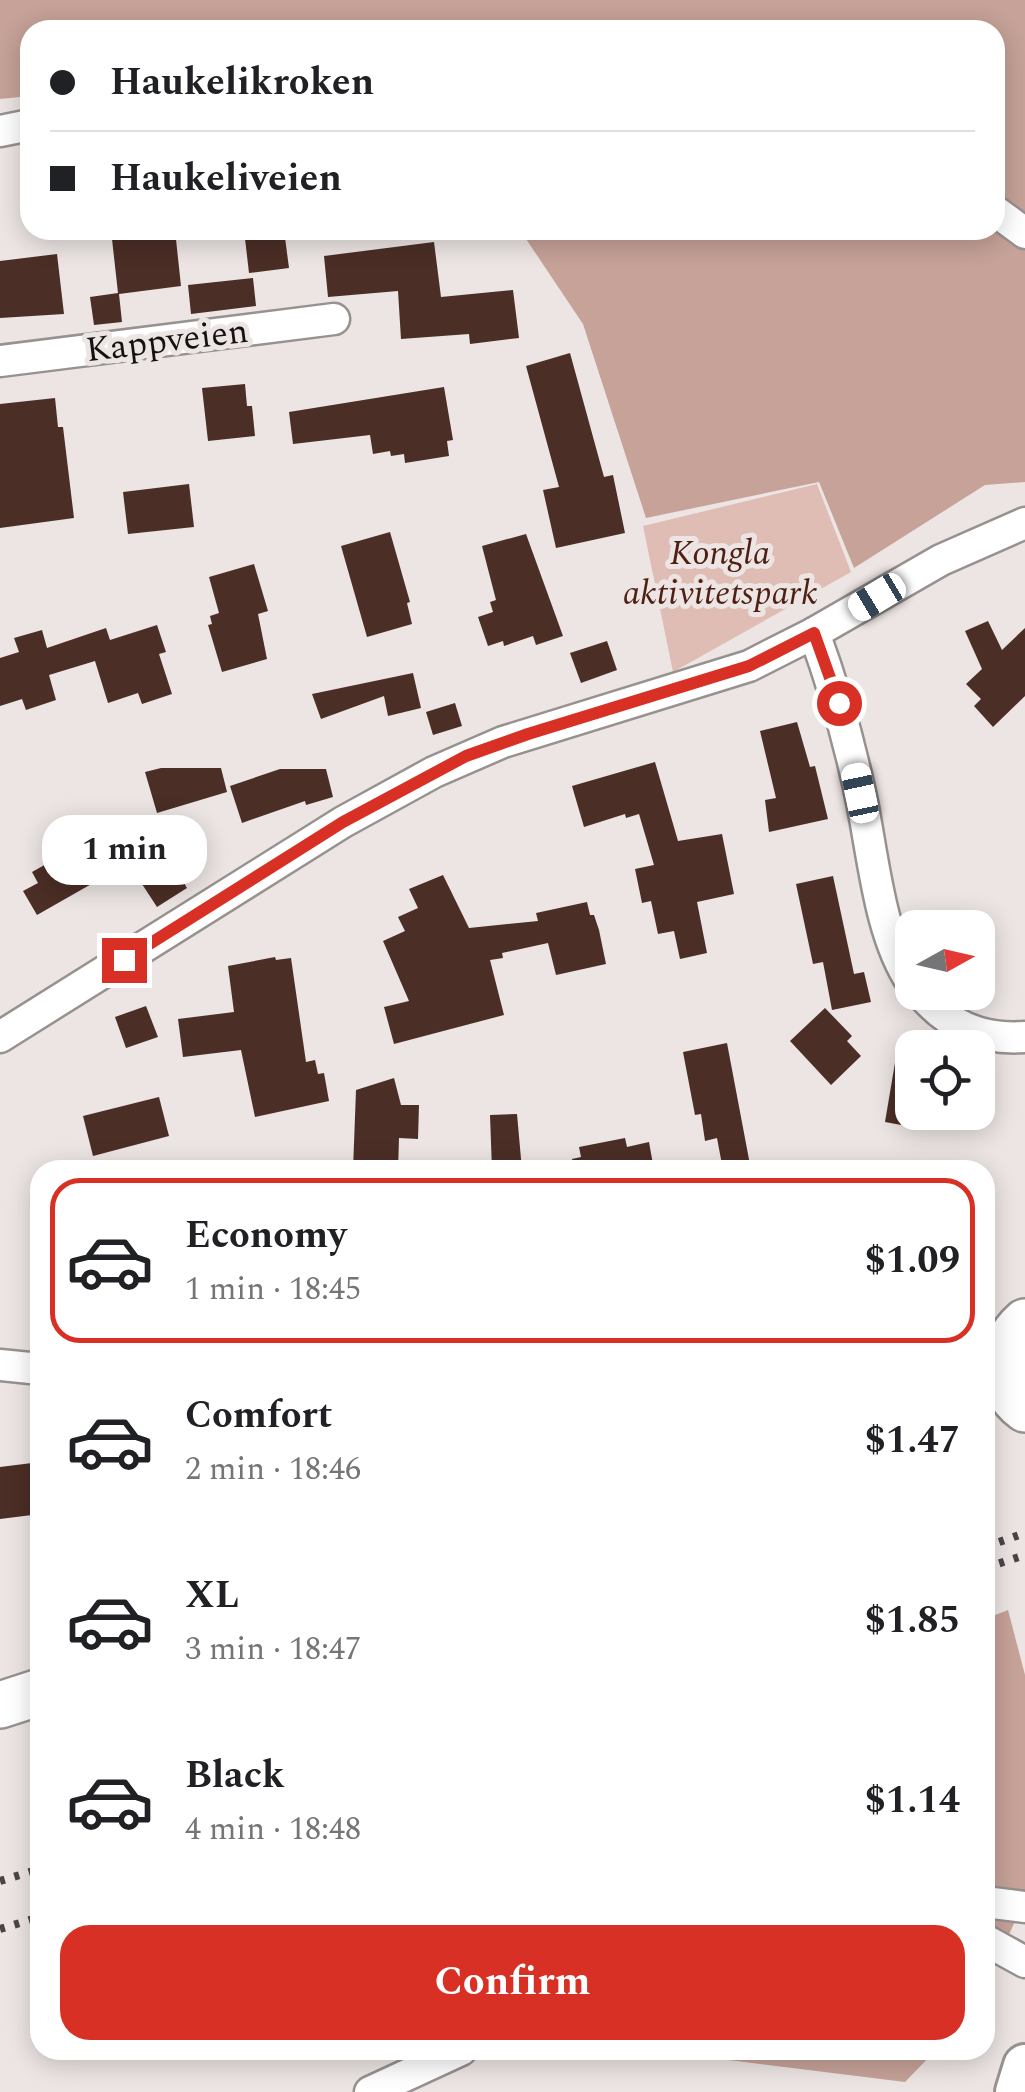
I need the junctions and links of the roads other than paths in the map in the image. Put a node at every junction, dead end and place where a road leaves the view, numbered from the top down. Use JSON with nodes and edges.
{"nodes":[{"id":1,"x":334,"y":319,"type":"dead end"},
{"id":2,"x":0,"y":361,"type":"edge"},
{"id":3,"x":1025,"y":523,"type":"edge"},
{"id":4,"x":814,"y":633,"type":"junction"},
{"id":5,"x":895,"y":945,"type":"edge"},
{"id":6,"x":936,"y":1010,"type":"edge"},
{"id":7,"x":0,"y":1036,"type":"edge"},
{"id":8,"x":1025,"y":1036,"type":"edge"},
{"id":9,"x":1005,"y":1341,"type":"edge"},
{"id":10,"x":0,"y":1365,"type":"edge"},
{"id":11,"x":30,"y":1368,"type":"edge"},
{"id":12,"x":1006,"y":1400,"type":"edge"},
{"id":13,"x":30,"y":1695,"type":"edge"},
{"id":14,"x":0,"y":1705,"type":"edge"},
{"id":15,"x":995,"y":1903,"type":"edge"},
{"id":16,"x":1025,"y":1907,"type":"edge"},
{"id":17,"x":995,"y":1946,"type":"edge"},
{"id":18,"x":1025,"y":1962,"type":"edge"},
{"id":19,"x":439,"y":2060,"type":"edge"},
{"id":20,"x":1025,"y":2066,"type":"edge"},
{"id":21,"x":370,"y":2092,"type":"edge"},
{"id":22,"x":1017,"y":2092,"type":"edge"}],
"edges":[{"from":1,"to":2,"type":"street","name":"Kappveien"},
{"from":3,"to":4,"type":"street"},
{"from":4,"to":5,"type":"street"},
{"from":4,"to":7,"type":"street"},
{"from":6,"to":8,"type":"street"},
{"from":9,"to":12,"type":"main road"},
{"from":10,"to":11,"type":"street"},
{"from":13,"to":14,"type":"main road"},
{"from":15,"to":16,"type":"street"},
{"from":17,"to":18,"type":"street"},
{"from":19,"to":21,"type":"street"},
{"from":20,"to":22,"type":"main road"}]}
